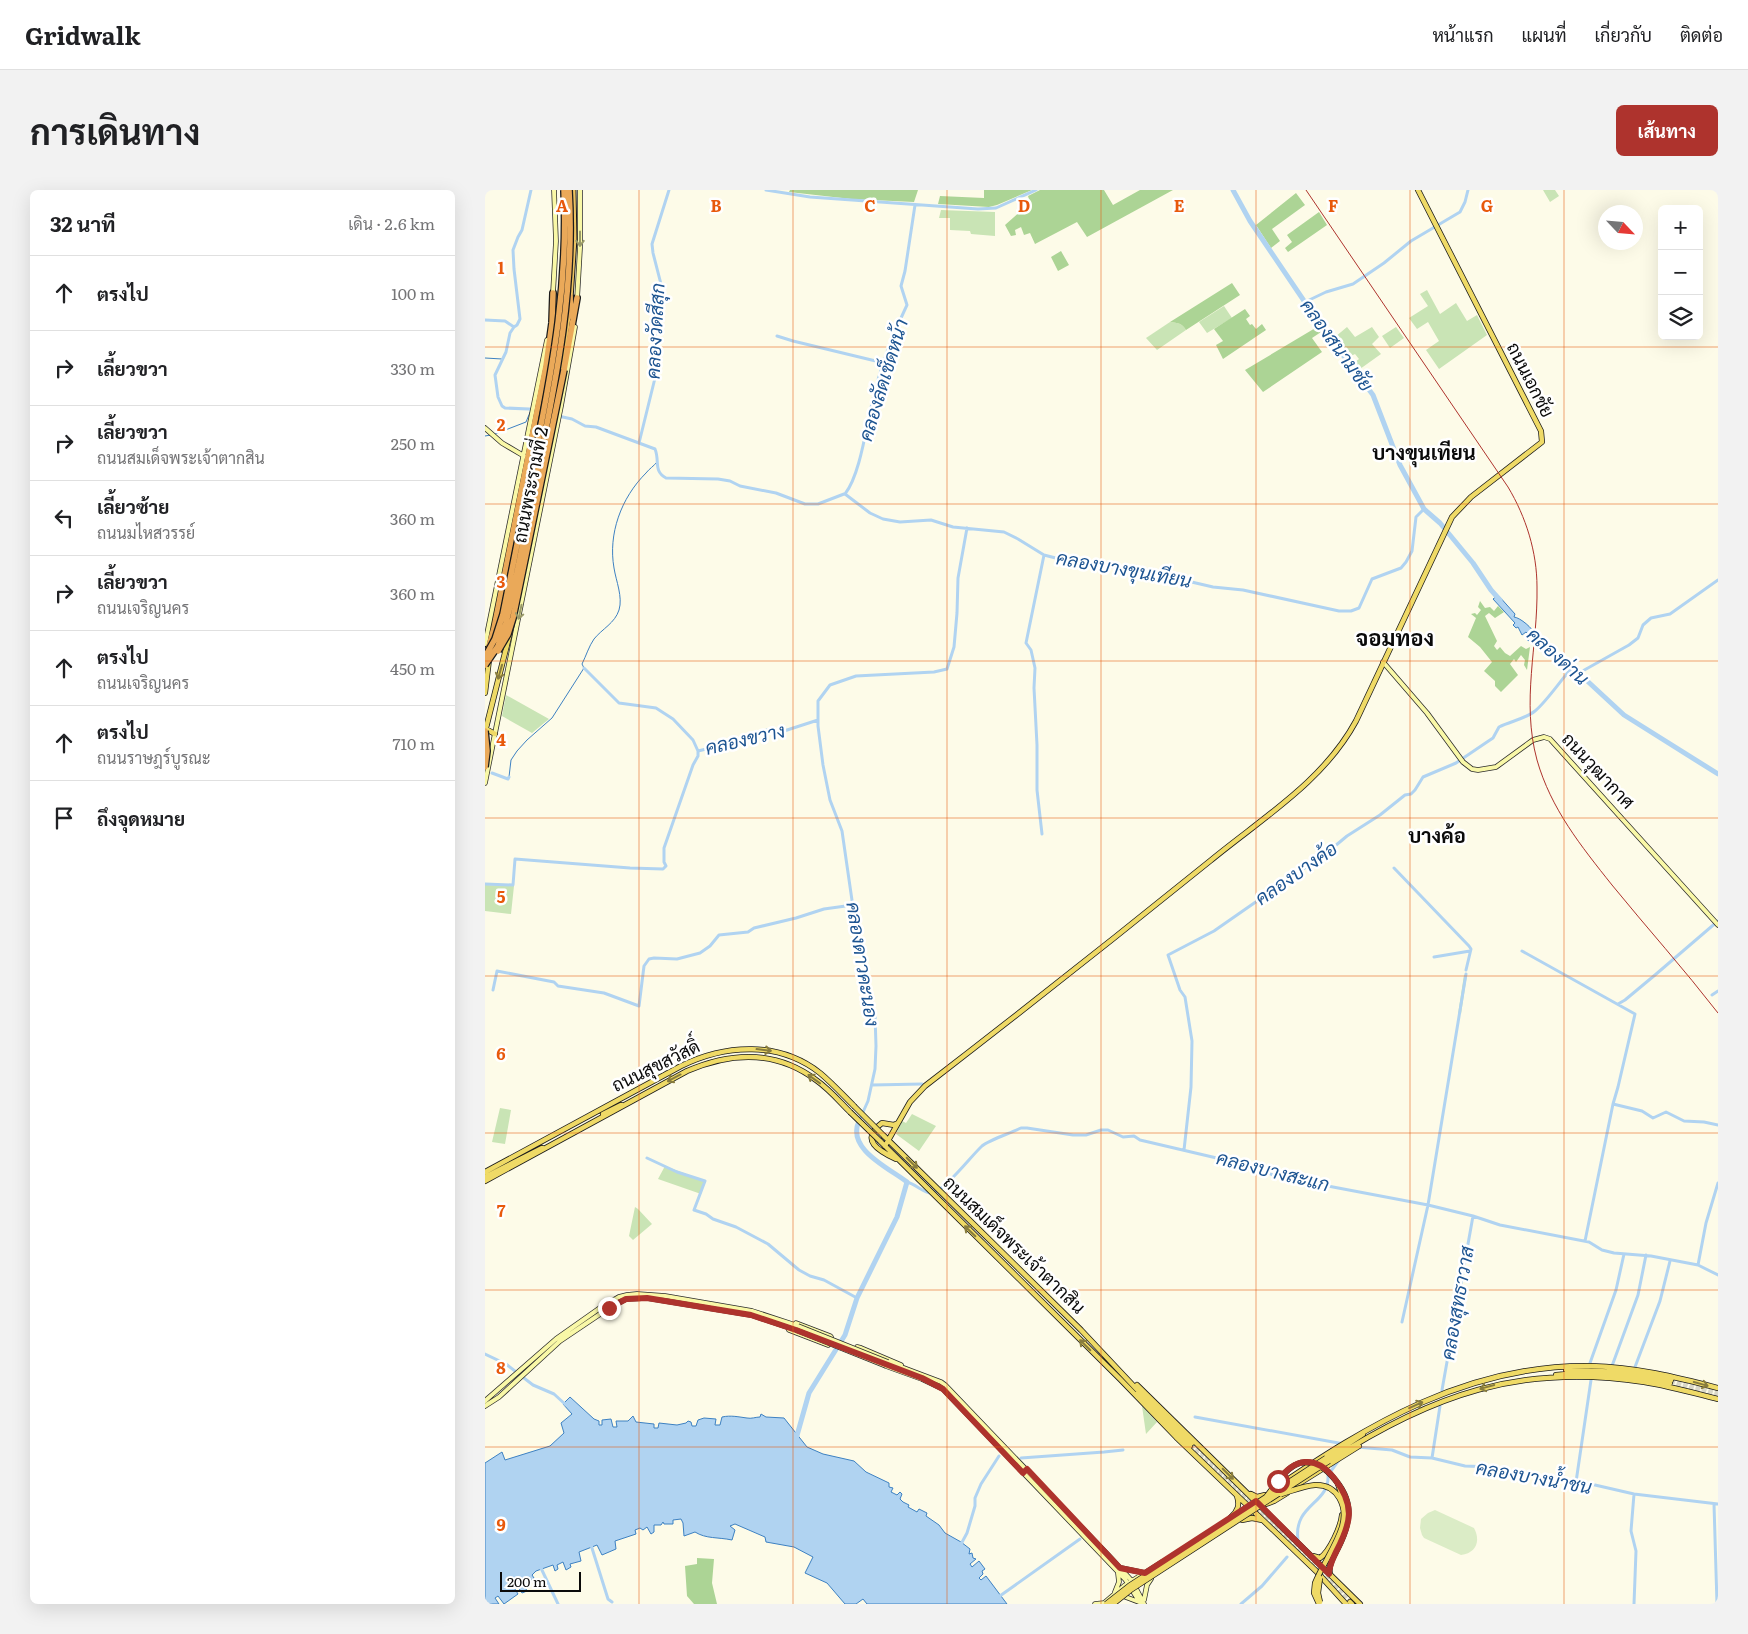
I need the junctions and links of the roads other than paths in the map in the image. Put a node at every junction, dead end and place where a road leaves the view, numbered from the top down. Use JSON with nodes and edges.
{"nodes":[{"id":1,"x":554,"y":190,"type":"edge"},
{"id":2,"x":563,"y":190,"type":"edge"},
{"id":3,"x":569,"y":190,"type":"edge"},
{"id":4,"x":573,"y":190,"type":"edge"},
{"id":5,"x":579,"y":190,"type":"edge"},
{"id":6,"x":1418,"y":190,"type":"edge"},
{"id":7,"x":553,"y":293,"type":"junction"},
{"id":8,"x":561,"y":294,"type":"junction"},
{"id":9,"x":570,"y":297,"type":"junction"},
{"id":10,"x":577,"y":298,"type":"junction"},
{"id":11,"x":552,"y":323,"type":"junction"},
{"id":12,"x":571,"y":326,"type":"junction"},
{"id":13,"x":485,"y":428,"type":"edge"},
{"id":14,"x":531,"y":442,"type":"junction"},
{"id":15,"x":549,"y":446,"type":"junction"},
{"id":16,"x":524,"y":456,"type":"junction"},
{"id":17,"x":531,"y":466,"type":"junction"},
{"id":18,"x":541,"y":470,"type":"junction"},
{"id":19,"x":485,"y":644,"type":"edge"},
{"id":20,"x":485,"y":656,"type":"edge"},
{"id":21,"x":1383,"y":662,"type":"junction"},
{"id":22,"x":485,"y":665,"type":"edge"},
{"id":23,"x":485,"y":693,"type":"edge"},
{"id":24,"x":485,"y":731,"type":"edge"},
{"id":25,"x":495,"y":734,"type":"junction"},
{"id":26,"x":485,"y":767,"type":"edge"},
{"id":27,"x":485,"y":783,"type":"edge"},
{"id":28,"x":1717,"y":923,"type":"edge"},
{"id":29,"x":729,"y":1050,"type":"junction"},
{"id":30,"x":730,"y":1058,"type":"junction"},
{"id":31,"x":641,"y":1096,"type":"junction"},
{"id":32,"x":898,"y":1123,"type":"junction"},
{"id":33,"x":884,"y":1136,"type":"joint"},
{"id":34,"x":880,"y":1141,"type":"joint"},
{"id":35,"x":889,"y":1141,"type":"junction"},
{"id":36,"x":885,"y":1146,"type":"junction"},
{"id":37,"x":899,"y":1160,"type":"junction"},
{"id":38,"x":485,"y":1172,"type":"edge"},
{"id":39,"x":485,"y":1177,"type":"edge"},
{"id":40,"x":485,"y":1181,"type":"edge"},
{"id":41,"x":586,"y":1321,"type":"junction"},
{"id":42,"x":786,"y":1324,"type":"junction"},
{"id":43,"x":887,"y":1364,"type":"junction"},
{"id":44,"x":903,"y":1367,"type":"junction"},
{"id":45,"x":899,"y":1370,"type":"junction"},
{"id":46,"x":1530,"y":1371,"type":"junction"},
{"id":47,"x":1124,"y":1375,"type":"junction"},
{"id":48,"x":1535,"y":1378,"type":"junction"},
{"id":49,"x":1120,"y":1379,"type":"junction"},
{"id":50,"x":1718,"y":1388,"type":"edge"},
{"id":51,"x":1718,"y":1399,"type":"edge"},
{"id":52,"x":485,"y":1400,"type":"edge"},
{"id":53,"x":485,"y":1406,"type":"edge"},
{"id":54,"x":1359,"y":1440,"type":"junction"},
{"id":55,"x":1338,"y":1453,"type":"junction"},
{"id":56,"x":1210,"y":1456,"type":"junction"},
{"id":57,"x":1327,"y":1460,"type":"junction"},
{"id":58,"x":1203,"y":1464,"type":"junction"},
{"id":59,"x":1027,"y":1469,"type":"junction"},
{"id":60,"x":1023,"y":1473,"type":"junction"},
{"id":61,"x":1283,"y":1483,"type":"junction"},
{"id":62,"x":1300,"y":1483,"type":"junction"},
{"id":63,"x":1338,"y":1484,"type":"junction"},
{"id":64,"x":1289,"y":1490,"type":"junction"},
{"id":65,"x":1335,"y":1492,"type":"junction"},
{"id":66,"x":1247,"y":1493,"type":"junction"},
{"id":67,"x":1236,"y":1494,"type":"junction"},
{"id":68,"x":1265,"y":1495,"type":"junction"},
{"id":69,"x":1275,"y":1499,"type":"junction"},
{"id":70,"x":1262,"y":1503,"type":"junction"},
{"id":71,"x":1248,"y":1506,"type":"junction"},
{"id":72,"x":1254,"y":1512,"type":"junction"},
{"id":73,"x":1231,"y":1517,"type":"junction"},
{"id":74,"x":1273,"y":1519,"type":"junction"},
{"id":75,"x":1242,"y":1520,"type":"junction"},
{"id":76,"x":1265,"y":1522,"type":"junction"},
{"id":77,"x":1311,"y":1556,"type":"junction"},
{"id":78,"x":1119,"y":1569,"type":"junction"},
{"id":79,"x":1145,"y":1573,"type":"junction"},
{"id":80,"x":1329,"y":1574,"type":"junction"},
{"id":81,"x":1151,"y":1579,"type":"junction"},
{"id":82,"x":1130,"y":1582,"type":"junction"},
{"id":83,"x":1339,"y":1583,"type":"junction"},
{"id":84,"x":1135,"y":1589,"type":"junction"},
{"id":85,"x":1331,"y":1590,"type":"junction"},
{"id":86,"x":1113,"y":1594,"type":"junction"},
{"id":87,"x":1122,"y":1596,"type":"junction"},
{"id":88,"x":1350,"y":1602,"type":"edge"},
{"id":89,"x":1108,"y":1603,"type":"edge"},
{"id":90,"x":1142,"y":1603,"type":"edge"},
{"id":91,"x":1095,"y":1604,"type":"edge"},
{"id":92,"x":1320,"y":1604,"type":"edge"},
{"id":93,"x":1356,"y":1604,"type":"edge"},
{"id":94,"x":1361,"y":1604,"type":"edge"}],
"edges":[{"from":1,"to":7,"type":"main road","name":"ถนนพระรามที่ 2"},
{"from":2,"to":8,"type":"highway","name":"ถนนพระรามที่ 2"},
{"from":2,"to":20,"type":"highway","bridge":true},
{"from":3,"to":22,"type":"highway","bridge":true},
{"from":4,"to":9,"type":"highway","name":"ถนนพระรามที่ 2"},
{"from":5,"to":10,"type":"main road","name":"ถนนพระรามที่ 2","one_way":true},
{"from":6,"to":21,"type":"main road","name":"ถนนเอกชัย"},
{"from":7,"to":11,"type":"highway"},
{"from":7,"to":16,"type":"main road","name":"ถนนพระรามที่ 2"},
{"from":8,"to":11,"type":"highway"},
{"from":8,"to":17,"type":"highway","name":"ถนนพระรามที่ 2","bridge":true},
{"from":9,"to":12,"type":"highway"},
{"from":9,"to":18,"type":"highway","name":"ถนนพระรามที่ 2","bridge":true},
{"from":10,"to":12,"type":"highway"},
{"from":10,"to":25,"type":"main road","name":"ถนนพระรามที่ 2","one_way":true},
{"from":11,"to":14,"type":"highway"},
{"from":12,"to":15,"type":"highway","bridge":true},
{"from":13,"to":16,"type":"main road"},
{"from":14,"to":15,"type":"main road","bridge":true},
{"from":14,"to":20,"type":"highway","bridge":true},
{"from":15,"to":22,"type":"highway","bridge":true},
{"from":16,"to":19,"type":"main road","name":"ถนนพระรามที่ 2"},
{"from":17,"to":20,"type":"highway","bridge":true},
{"from":17,"to":23,"type":"main road","name":"ถนนพระรามที่ 2"},
{"from":18,"to":22,"type":"highway","bridge":true},
{"from":18,"to":24,"type":"main road","name":"ถนนพระรามที่ 2","one_way":true},
{"from":21,"to":28,"type":"main road","name":"ถนนวุฒากาศ"},
{"from":21,"to":32,"type":"main road","name":"ถนนเอกชัย"},
{"from":24,"to":25,"type":"main road"},
{"from":24,"to":26,"type":"highway","bridge":true},
{"from":25,"to":27,"type":"main road","name":"ถนนพระรามที่ 2"},
{"from":29,"to":30,"type":"main road"},
{"from":29,"to":33,"type":"main road","name":"ถนนสุขสวัสดิ์","one_way":true,"bridge":true},
{"from":29,"to":38,"type":"main road","name":"ถนนสุขสวัสดิ์"},
{"from":30,"to":31,"type":"main road","name":"ถนนสุขสวัสดิ์","one_way":true},
{"from":34,"to":30,"type":"main road","name":"ถนนสุขสวัสดิ์","one_way":true,"bridge":true},
{"from":31,"to":39,"type":"main road"},
{"from":31,"to":40,"type":"main road","name":"ถนนสุขสวัสดิ์"},
{"from":32,"to":35,"type":"main road","name":"ถนนเอกชัย"},
{"from":32,"to":37,"type":"main road"},
{"from":33,"to":35,"type":"main road","name":"ถนนสมเด็จพระเจ้าตากสิน"},
{"from":34,"to":36,"type":"main road","name":"ถนนสมเด็จพระเจ้าตากสิน"},
{"from":35,"to":36,"type":"main road","name":"ถนนเอกชัย"},
{"from":35,"to":47,"type":"main road","name":"ถนนสมเด็จพระเจ้าตากสิน","one_way":true},
{"from":36,"to":37,"type":"main road","name":"ถนนสมเด็จพระเจ้าตากสิน"},
{"from":49,"to":37,"type":"main road","name":"ถนนสมเด็จพระเจ้าตากสิน","one_way":true},
{"from":41,"to":42,"type":"main road"},
{"from":41,"to":52,"type":"main road"},
{"from":41,"to":53,"type":"main road"},
{"from":42,"to":42,"type":"main road"},
{"from":42,"to":43,"type":"main road","bridge":true},
{"from":43,"to":44,"type":"main road"},
{"from":43,"to":45,"type":"main road"},
{"from":44,"to":45,"type":"main road"},
{"from":44,"to":59,"type":"main road"},
{"from":45,"to":60,"type":"main road"},
{"from":46,"to":48,"type":"main road"},
{"from":46,"to":50,"type":"main road","one_way":true},
{"from":54,"to":46,"type":"main road","one_way":true},
{"from":47,"to":49,"type":"main road","name":"ถนนสมเด็จพระเจ้าตากสิน"},
{"from":47,"to":56,"type":"main road","name":"ถนนสมเด็จพระเจ้าตากสิน"},
{"from":48,"to":51,"type":"main road"},
{"from":48,"to":54,"type":"main road","one_way":true},
{"from":49,"to":58,"type":"main road","name":"ถนนสมเด็จพระเจ้าตากสิน"},
{"from":54,"to":55,"type":"main road"},
{"from":54,"to":55,"type":"main road"},
{"from":55,"to":57,"type":"main road"},
{"from":55,"to":61,"type":"main road"},
{"from":55,"to":62,"type":"main road"},
{"from":56,"to":58,"type":"main road"},
{"from":56,"to":66,"type":"main road","name":"ถนนสมเด็จพระเจ้าตากสิน","one_way":true},
{"from":57,"to":69,"type":"main road","bridge":true},
{"from":57,"to":70,"type":"main road","bridge":true},
{"from":58,"to":67,"type":"main road","name":"ถนนสมเด็จพระเจ้าตากสิน"},
{"from":59,"to":60,"type":"main road"},
{"from":59,"to":78,"type":"main road"},
{"from":60,"to":78,"type":"main road"},
{"from":61,"to":64,"type":"main road"},
{"from":61,"to":68,"type":"main road"},
{"from":62,"to":64,"type":"main road"},
{"from":62,"to":69,"type":"main road"},
{"from":63,"to":70,"type":"main road","bridge":true},
{"from":63,"to":80,"type":"main road","bridge":true},
{"from":63,"to":92,"type":"main road","bridge":true},
{"from":64,"to":70,"type":"main road"},
{"from":65,"to":69,"type":"main road","bridge":true},
{"from":65,"to":77,"type":"main road","bridge":true},
{"from":65,"to":92,"type":"main road","bridge":true},
{"from":66,"to":68,"type":"main road"},
{"from":66,"to":70,"type":"main road","name":"ถนนสมเด็จพระเจ้าตากสิน"},
{"from":67,"to":71,"type":"main road","name":"ถนนสมเด็จพระเจ้าตากสิน"},
{"from":67,"to":73,"type":"main road"},
{"from":68,"to":70,"type":"main road"},
{"from":69,"to":70,"type":"main road"},
{"from":69,"to":74,"type":"main road"},
{"from":69,"to":89,"type":"main road","bridge":true},
{"from":70,"to":71,"type":"main road"},
{"from":70,"to":72,"type":"main road"},
{"from":70,"to":74,"type":"main road","name":"ถนนสมเด็จพระเจ้าตากสิน"},
{"from":70,"to":89,"type":"main road","bridge":true},
{"from":71,"to":72,"type":"main road","name":"ถนนสมเด็จพระเจ้าตากสิน"},
{"from":71,"to":73,"type":"main road"},
{"from":72,"to":75,"type":"main road"},
{"from":72,"to":76,"type":"main road","name":"ถนนสมเด็จพระเจ้าตากสิน"},
{"from":73,"to":79,"type":"main road"},
{"from":74,"to":77,"type":"main road","name":"ถนนสมเด็จพระเจ้าตากสิน"},
{"from":75,"to":76,"type":"main road"},
{"from":75,"to":81,"type":"main road"},
{"from":76,"to":85,"type":"main road","name":"ถนนสมเด็จพระเจ้าตากสิน"},
{"from":77,"to":80,"type":"main road","name":"ถนนสมเด็จพระเจ้าตากสิน"},
{"from":78,"to":79,"type":"main road"},
{"from":78,"to":82,"type":"main road"},
{"from":78,"to":86,"type":"main road"},
{"from":79,"to":82,"type":"main road"},
{"from":80,"to":83,"type":"main road","name":"ถนนสมเด็จพระเจ้าตากสิน"},
{"from":81,"to":84,"type":"main road"},
{"from":81,"to":90,"type":"main road"},
{"from":82,"to":84,"type":"main road"},
{"from":82,"to":86,"type":"main road"},
{"from":83,"to":85,"type":"main road"},
{"from":83,"to":94,"type":"main road","name":"ถนนสมเด็จพระเจ้าตากสิน"},
{"from":84,"to":87,"type":"main road"},
{"from":84,"to":90,"type":"main road"},
{"from":85,"to":88,"type":"main road","name":"ถนนสมเด็จพระเจ้าตากสิน"},
{"from":86,"to":89,"type":"main road"},
{"from":87,"to":89,"type":"main road"},
{"from":87,"to":90,"type":"main road"},
{"from":88,"to":93,"type":"main road","name":"ถนนสมเด็จพระเจ้าตากสิน"},
{"from":89,"to":91,"type":"main road"}]}
